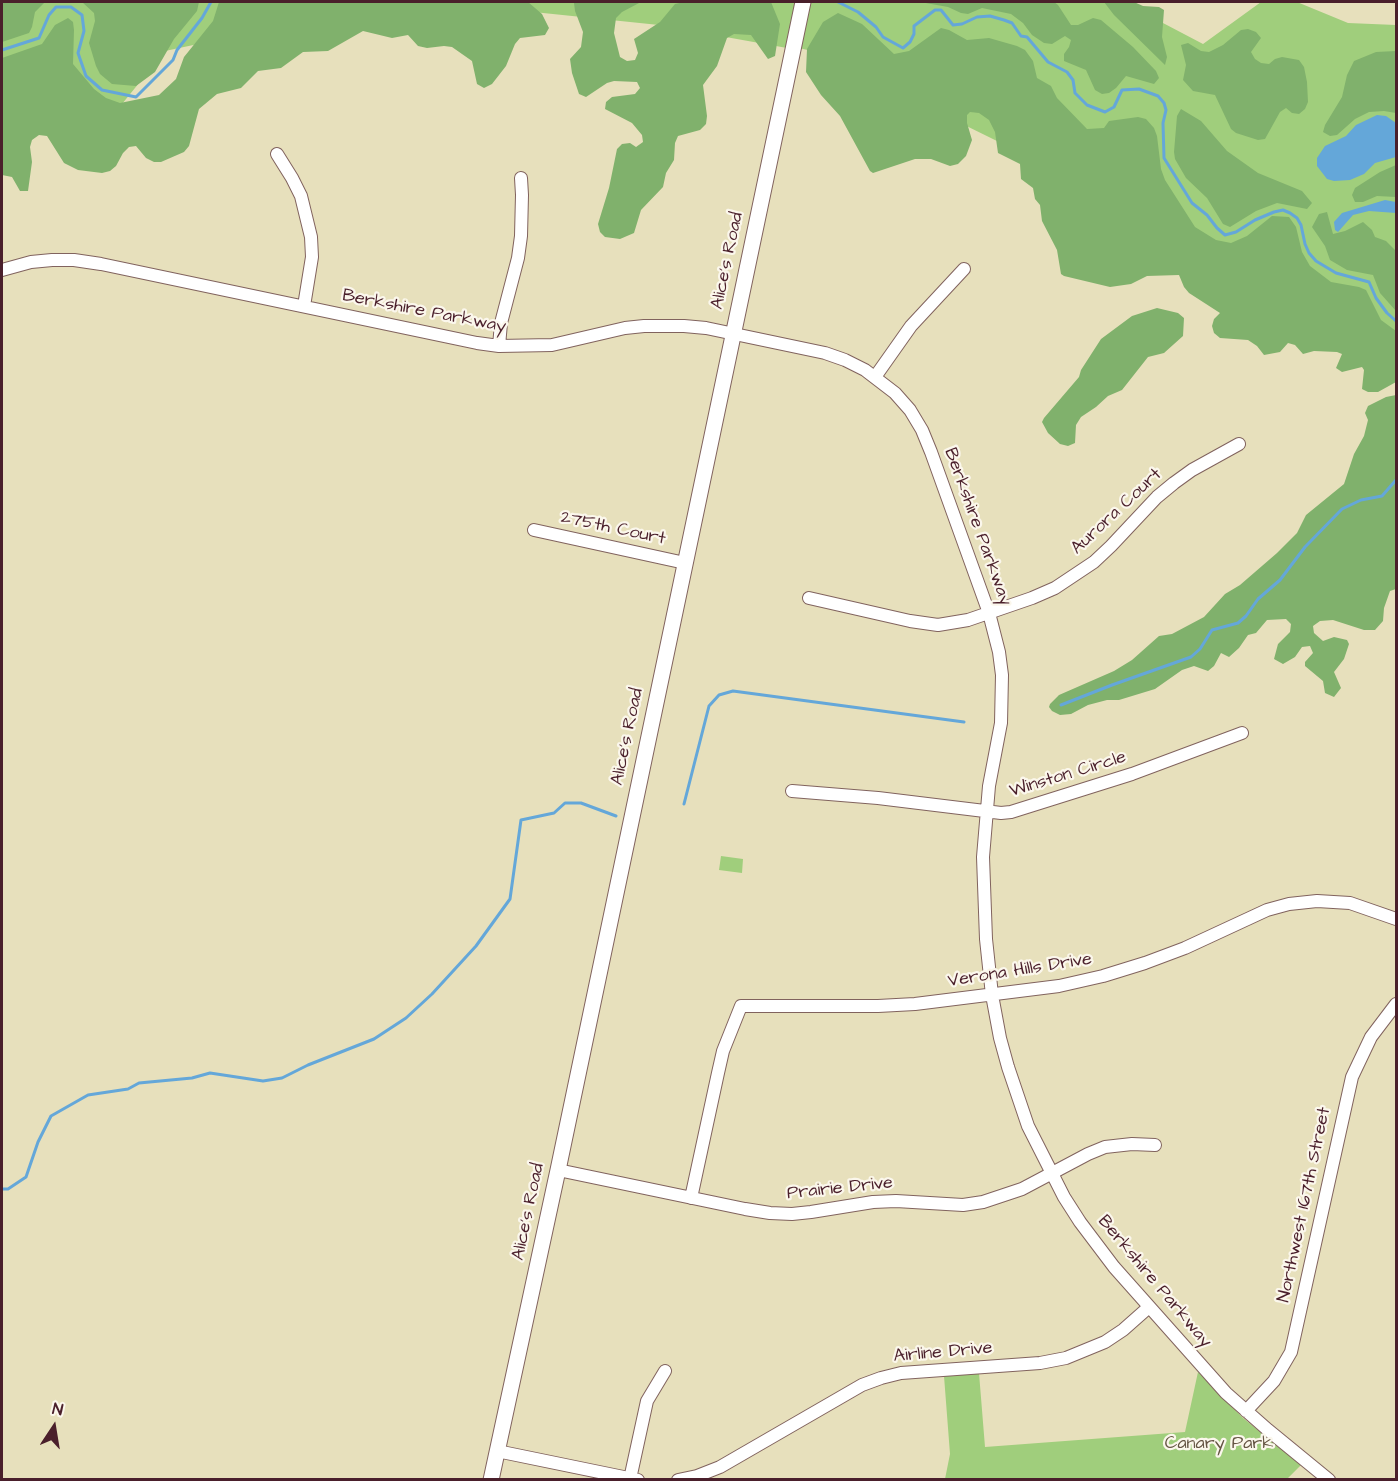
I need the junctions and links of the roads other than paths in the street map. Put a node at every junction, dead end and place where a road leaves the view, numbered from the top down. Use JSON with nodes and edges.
{"nodes":[{"id":1,"x":803,"y":2,"type":"edge"},
{"id":2,"x":277,"y":154,"type":"dead end"},
{"id":3,"x":521,"y":178,"type":"dead end"},
{"id":4,"x":964,"y":269,"type":"dead end"},
{"id":5,"x":2,"y":270,"type":"edge"},
{"id":6,"x":304,"y":306,"type":"junction"},
{"id":7,"x":732,"y":334,"type":"junction"},
{"id":8,"x":499,"y":346,"type":"junction"},
{"id":9,"x":875,"y":376,"type":"junction"},
{"id":10,"x":1239,"y":444,"type":"dead end"},
{"id":11,"x":534,"y":530,"type":"dead end"},
{"id":12,"x":685,"y":562,"type":"junction"},
{"id":13,"x":809,"y":598,"type":"dead end"},
{"id":14,"x":990,"y":613,"type":"junction"},
{"id":15,"x":1242,"y":733,"type":"dead end"},
{"id":16,"x":792,"y":791,"type":"dead end"},
{"id":17,"x":987,"y":811,"type":"junction"},
{"id":18,"x":1396,"y":919,"type":"edge"},
{"id":19,"x":992,"y":995,"type":"junction"},
{"id":20,"x":1396,"y":1004,"type":"edge"},
{"id":21,"x":1155,"y":1145,"type":"dead end"},
{"id":22,"x":558,"y":1170,"type":"junction"},
{"id":23,"x":1051,"y":1173,"type":"junction"},
{"id":24,"x":692,"y":1198,"type":"junction"},
{"id":25,"x":1149,"y":1307,"type":"junction"},
{"id":26,"x":665,"y":1371,"type":"dead end"},
{"id":27,"x":1246,"y":1411,"type":"junction"},
{"id":28,"x":497,"y":1451,"type":"junction"},
{"id":29,"x":491,"y":1479,"type":"edge"},
{"id":30,"x":634,"y":1479,"type":"edge"},
{"id":31,"x":678,"y":1479,"type":"edge"},
{"id":32,"x":1329,"y":1479,"type":"edge"}],
"edges":[{"from":1,"to":7,"type":"main road","name":"Alice's Road"},
{"from":2,"to":6,"type":"street"},
{"from":3,"to":8,"type":"street"},
{"from":4,"to":9,"type":"street"},
{"from":5,"to":6,"type":"street","name":"Berkshire Parkway"},
{"from":6,"to":8,"type":"street","name":"Berkshire Parkway"},
{"from":7,"to":8,"type":"street","name":"Berkshire Parkway"},
{"from":7,"to":9,"type":"street","name":"Berkshire Parkway"},
{"from":7,"to":12,"type":"main road","name":"Alice's Road"},
{"from":9,"to":14,"type":"street","name":"Berkshire Parkway"},
{"from":10,"to":14,"type":"street","name":"Aurora Court"},
{"from":11,"to":12,"type":"street","name":"275th Court"},
{"from":12,"to":22,"type":"main road","name":"Alice's Road"},
{"from":13,"to":14,"type":"street","name":"Aurora Court"},
{"from":14,"to":17,"type":"street","name":"Berkshire Parkway"},
{"from":15,"to":17,"type":"street","name":"Winston Circle"},
{"from":16,"to":17,"type":"street","name":"Winston Circle"},
{"from":17,"to":19,"type":"street","name":"Berkshire Parkway"},
{"from":18,"to":19,"type":"street","name":"Verona Hills Drive"},
{"from":19,"to":23,"type":"street","name":"Berkshire Parkway"},
{"from":19,"to":24,"type":"street","name":"Verona Hills Drive"},
{"from":20,"to":27,"type":"street","name":"Northwest 167th Street"},
{"from":21,"to":23,"type":"street","name":"Prairie Drive"},
{"from":22,"to":24,"type":"street","name":"Prairie Drive"},
{"from":22,"to":28,"type":"main road","name":"Alice's Road"},
{"from":23,"to":24,"type":"street","name":"Prairie Drive"},
{"from":23,"to":25,"type":"street","name":"Berkshire Parkway"},
{"from":25,"to":27,"type":"street","name":"Berkshire Parkway"},
{"from":25,"to":31,"type":"street","name":"Airline Drive"},
{"from":26,"to":30,"type":"street"},
{"from":27,"to":32,"type":"street","name":"Berkshire Parkway"},
{"from":28,"to":29,"type":"main road","name":"Alice's Road"},
{"from":28,"to":30,"type":"street"}]}
